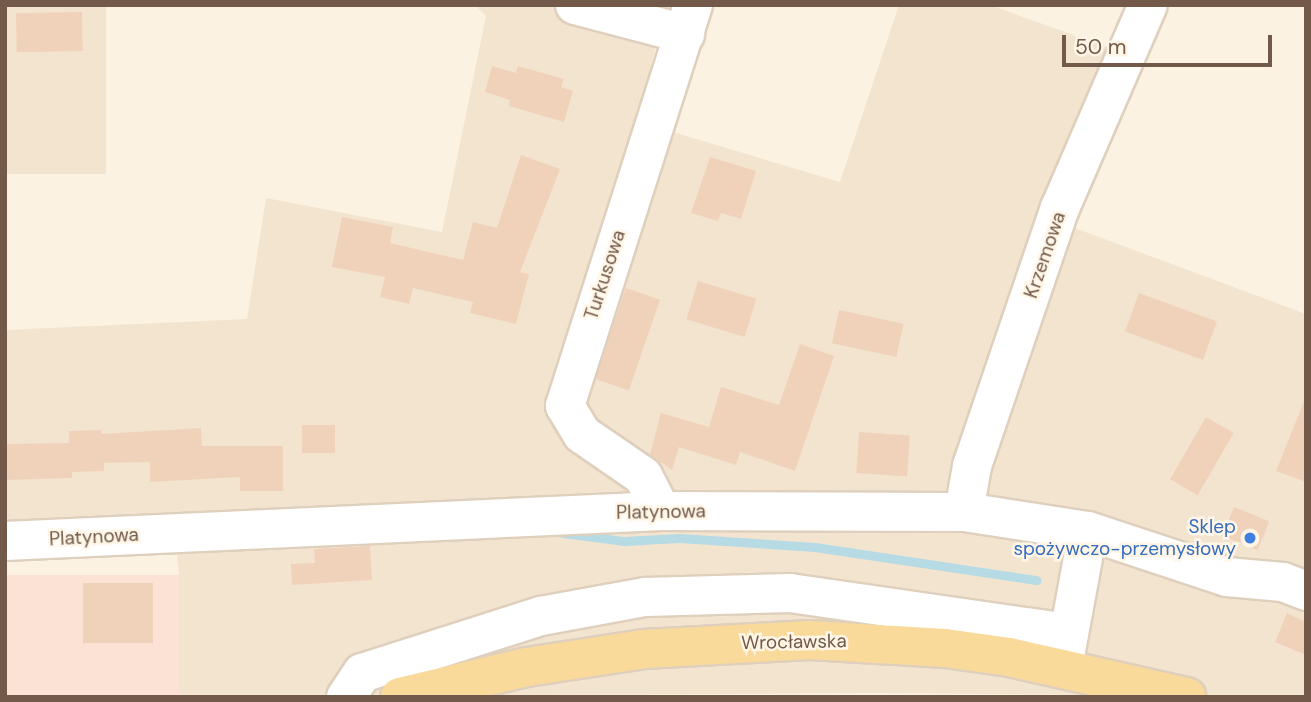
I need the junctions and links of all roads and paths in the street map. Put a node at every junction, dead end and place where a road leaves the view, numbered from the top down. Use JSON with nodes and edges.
{"nodes":[{"id":1,"x":575,"y":5,"type":"edge"},
{"id":2,"x":1148,"y":5,"type":"edge"},
{"id":3,"x":689,"y":20,"type":"edge"},
{"id":4,"x":661,"y":511,"type":"junction"},
{"id":5,"x":964,"y":512,"type":"junction"},
{"id":6,"x":1088,"y":531,"type":"junction"},
{"id":7,"x":5,"y":541,"type":"edge"},
{"id":8,"x":1306,"y":591,"type":"edge"},
{"id":9,"x":1066,"y":649,"type":"junction"},
{"id":10,"x":419,"y":694,"type":"edge"},
{"id":11,"x":346,"y":697,"type":"edge"},
{"id":12,"x":1187,"y":697,"type":"edge"}],
"edges":[{"from":1,"to":3,"type":"street"},
{"from":2,"to":5,"type":"street","name":"Krzemowa"},
{"from":3,"to":4,"type":"street","name":"Turkusowa"},
{"from":4,"to":5,"type":"street","name":"Platynowa"},
{"from":4,"to":7,"type":"street","name":"Platynowa"},
{"from":5,"to":6,"type":"street","name":"Platynowa"},
{"from":6,"to":8,"type":"street","name":"Platynowa"},
{"from":6,"to":9,"type":"street"},
{"from":9,"to":10,"type":"main road","name":"Wrocławska"},
{"from":9,"to":11,"type":"street"},
{"from":9,"to":12,"type":"main road","name":"Wrocławska"}]}
